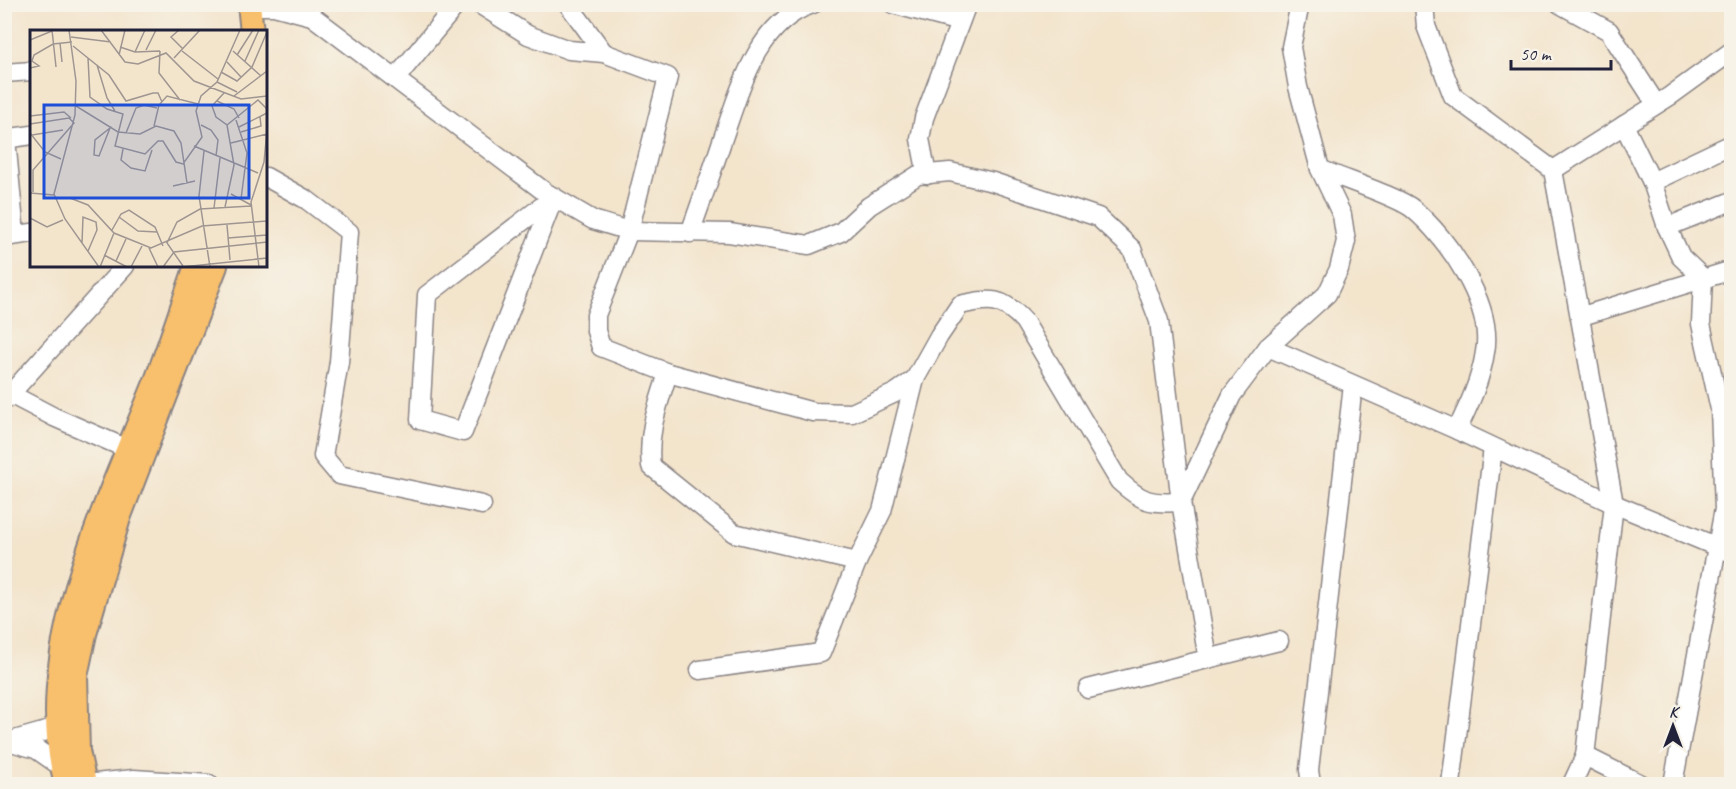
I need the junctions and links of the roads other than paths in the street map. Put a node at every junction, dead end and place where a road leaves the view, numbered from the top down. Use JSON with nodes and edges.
{"nodes":[{"id":1,"x":457,"y":4,"type":"edge"},
{"id":2,"x":479,"y":4,"type":"edge"},
{"id":3,"x":568,"y":4,"type":"edge"},
{"id":4,"x":813,"y":4,"type":"edge"},
{"id":5,"x":893,"y":4,"type":"edge"},
{"id":6,"x":967,"y":4,"type":"edge"},
{"id":7,"x":1300,"y":4,"type":"edge"},
{"id":8,"x":1424,"y":4,"type":"edge"},
{"id":9,"x":1560,"y":4,"type":"edge"},
{"id":10,"x":249,"y":5,"type":"edge"},
{"id":11,"x":309,"y":10,"type":"edge"},
{"id":12,"x":960,"y":22,"type":"junction"},
{"id":13,"x":252,"y":30,"type":"edge"},
{"id":14,"x":1731,"y":51,"type":"edge"},
{"id":15,"x":604,"y":53,"type":"junction"},
{"id":16,"x":30,"y":70,"type":"edge"},
{"id":17,"x":4,"y":74,"type":"edge"},
{"id":18,"x":396,"y":78,"type":"junction"},
{"id":19,"x":1656,"y":104,"type":"junction"},
{"id":20,"x":1624,"y":125,"type":"junction"},
{"id":21,"x":30,"y":135,"type":"edge"},
{"id":22,"x":5,"y":139,"type":"edge"},
{"id":23,"x":1731,"y":144,"type":"edge"},
{"id":24,"x":1320,"y":169,"type":"junction"},
{"id":25,"x":1553,"y":170,"type":"junction"},
{"id":26,"x":927,"y":174,"type":"junction"},
{"id":27,"x":267,"y":178,"type":"edge"},
{"id":28,"x":1652,"y":182,"type":"junction"},
{"id":29,"x":554,"y":197,"type":"junction"},
{"id":30,"x":1731,"y":201,"type":"edge"},
{"id":31,"x":1667,"y":227,"type":"junction"},
{"id":32,"x":629,"y":231,"type":"junction"},
{"id":33,"x":690,"y":233,"type":"junction"},
{"id":34,"x":17,"y":235,"type":"edge"},
{"id":35,"x":125,"y":267,"type":"edge"},
{"id":36,"x":196,"y":267,"type":"edge"},
{"id":37,"x":216,"y":267,"type":"edge"},
{"id":38,"x":1731,"y":270,"type":"edge"},
{"id":39,"x":1703,"y":278,"type":"junction"},
{"id":40,"x":1582,"y":316,"type":"junction"},
{"id":41,"x":1268,"y":347,"type":"junction"},
{"id":42,"x":668,"y":373,"type":"junction"},
{"id":43,"x":915,"y":379,"type":"junction"},
{"id":44,"x":1353,"y":384,"type":"junction"},
{"id":45,"x":6,"y":394,"type":"edge"},
{"id":46,"x":1457,"y":430,"type":"junction"},
{"id":47,"x":1493,"y":448,"type":"junction"},
{"id":48,"x":134,"y":452,"type":"junction"},
{"id":49,"x":1180,"y":502,"type":"junction"},
{"id":50,"x":1614,"y":504,"type":"junction"},
{"id":51,"x":482,"y":505,"type":"dead end"},
{"id":52,"x":1724,"y":550,"type":"edge"},
{"id":53,"x":856,"y":562,"type":"junction"},
{"id":54,"x":1279,"y":641,"type":"dead end"},
{"id":55,"x":1208,"y":659,"type":"junction"},
{"id":56,"x":700,"y":670,"type":"dead end"},
{"id":57,"x":1088,"y":689,"type":"dead end"},
{"id":58,"x":68,"y":717,"type":"junction"},
{"id":59,"x":7,"y":741,"type":"edge"},
{"id":60,"x":1585,"y":756,"type":"junction"},
{"id":61,"x":76,"y":777,"type":"edge"},
{"id":62,"x":209,"y":784,"type":"edge"},
{"id":63,"x":1311,"y":784,"type":"edge"},
{"id":64,"x":1451,"y":784,"type":"edge"},
{"id":65,"x":1572,"y":784,"type":"edge"},
{"id":66,"x":1641,"y":784,"type":"edge"},
{"id":67,"x":1673,"y":784,"type":"edge"}],
"edges":[{"from":1,"to":18,"type":"street"},
{"from":2,"to":15,"type":"street"},
{"from":3,"to":15,"type":"street"},
{"from":4,"to":33,"type":"street"},
{"from":5,"to":12,"type":"street"},
{"from":6,"to":12,"type":"street"},
{"from":7,"to":24,"type":"street"},
{"from":8,"to":25,"type":"street"},
{"from":9,"to":19,"type":"street"},
{"from":10,"to":11,"type":"street"},
{"from":10,"to":13,"type":"main road"},
{"from":11,"to":18,"type":"street"},
{"from":12,"to":26,"type":"street"},
{"from":14,"to":19,"type":"street"},
{"from":15,"to":32,"type":"street"},
{"from":16,"to":17,"type":"street"},
{"from":18,"to":29,"type":"street"},
{"from":19,"to":20,"type":"street"},
{"from":20,"to":25,"type":"street"},
{"from":20,"to":28,"type":"street"},
{"from":21,"to":22,"type":"street"},
{"from":22,"to":34,"type":"street"},
{"from":23,"to":28,"type":"street"},
{"from":24,"to":41,"type":"street"},
{"from":24,"to":46,"type":"street"},
{"from":25,"to":40,"type":"street"},
{"from":26,"to":33,"type":"street"},
{"from":26,"to":49,"type":"street"},
{"from":27,"to":51,"type":"street"},
{"from":28,"to":31,"type":"street"},
{"from":29,"to":29,"type":"street"},
{"from":29,"to":32,"type":"street"},
{"from":30,"to":31,"type":"street"},
{"from":31,"to":39,"type":"street"},
{"from":32,"to":33,"type":"street"},
{"from":32,"to":42,"type":"street"},
{"from":35,"to":45,"type":"street"},
{"from":36,"to":48,"type":"main road"},
{"from":37,"to":48,"type":"main road"},
{"from":38,"to":39,"type":"street"},
{"from":39,"to":40,"type":"street"},
{"from":39,"to":52,"type":"street"},
{"from":40,"to":50,"type":"street"},
{"from":41,"to":44,"type":"street"},
{"from":41,"to":49,"type":"street"},
{"from":42,"to":43,"type":"street"},
{"from":42,"to":53,"type":"street"},
{"from":43,"to":49,"type":"street"},
{"from":43,"to":53,"type":"street"},
{"from":44,"to":46,"type":"street"},
{"from":44,"to":63,"type":"street"},
{"from":45,"to":48,"type":"street"},
{"from":46,"to":47,"type":"street"},
{"from":47,"to":50,"type":"street"},
{"from":47,"to":64,"type":"street"},
{"from":48,"to":58,"type":"main road"},
{"from":49,"to":55,"type":"street"},
{"from":50,"to":52,"type":"street"},
{"from":50,"to":60,"type":"street"},
{"from":52,"to":67,"type":"street"},
{"from":53,"to":56,"type":"street"},
{"from":54,"to":55,"type":"street"},
{"from":55,"to":57,"type":"street"},
{"from":58,"to":59,"type":"street"},
{"from":58,"to":61,"type":"main road"},
{"from":59,"to":61,"type":"street"},
{"from":60,"to":65,"type":"street"},
{"from":60,"to":66,"type":"street"},
{"from":61,"to":62,"type":"street"}]}
